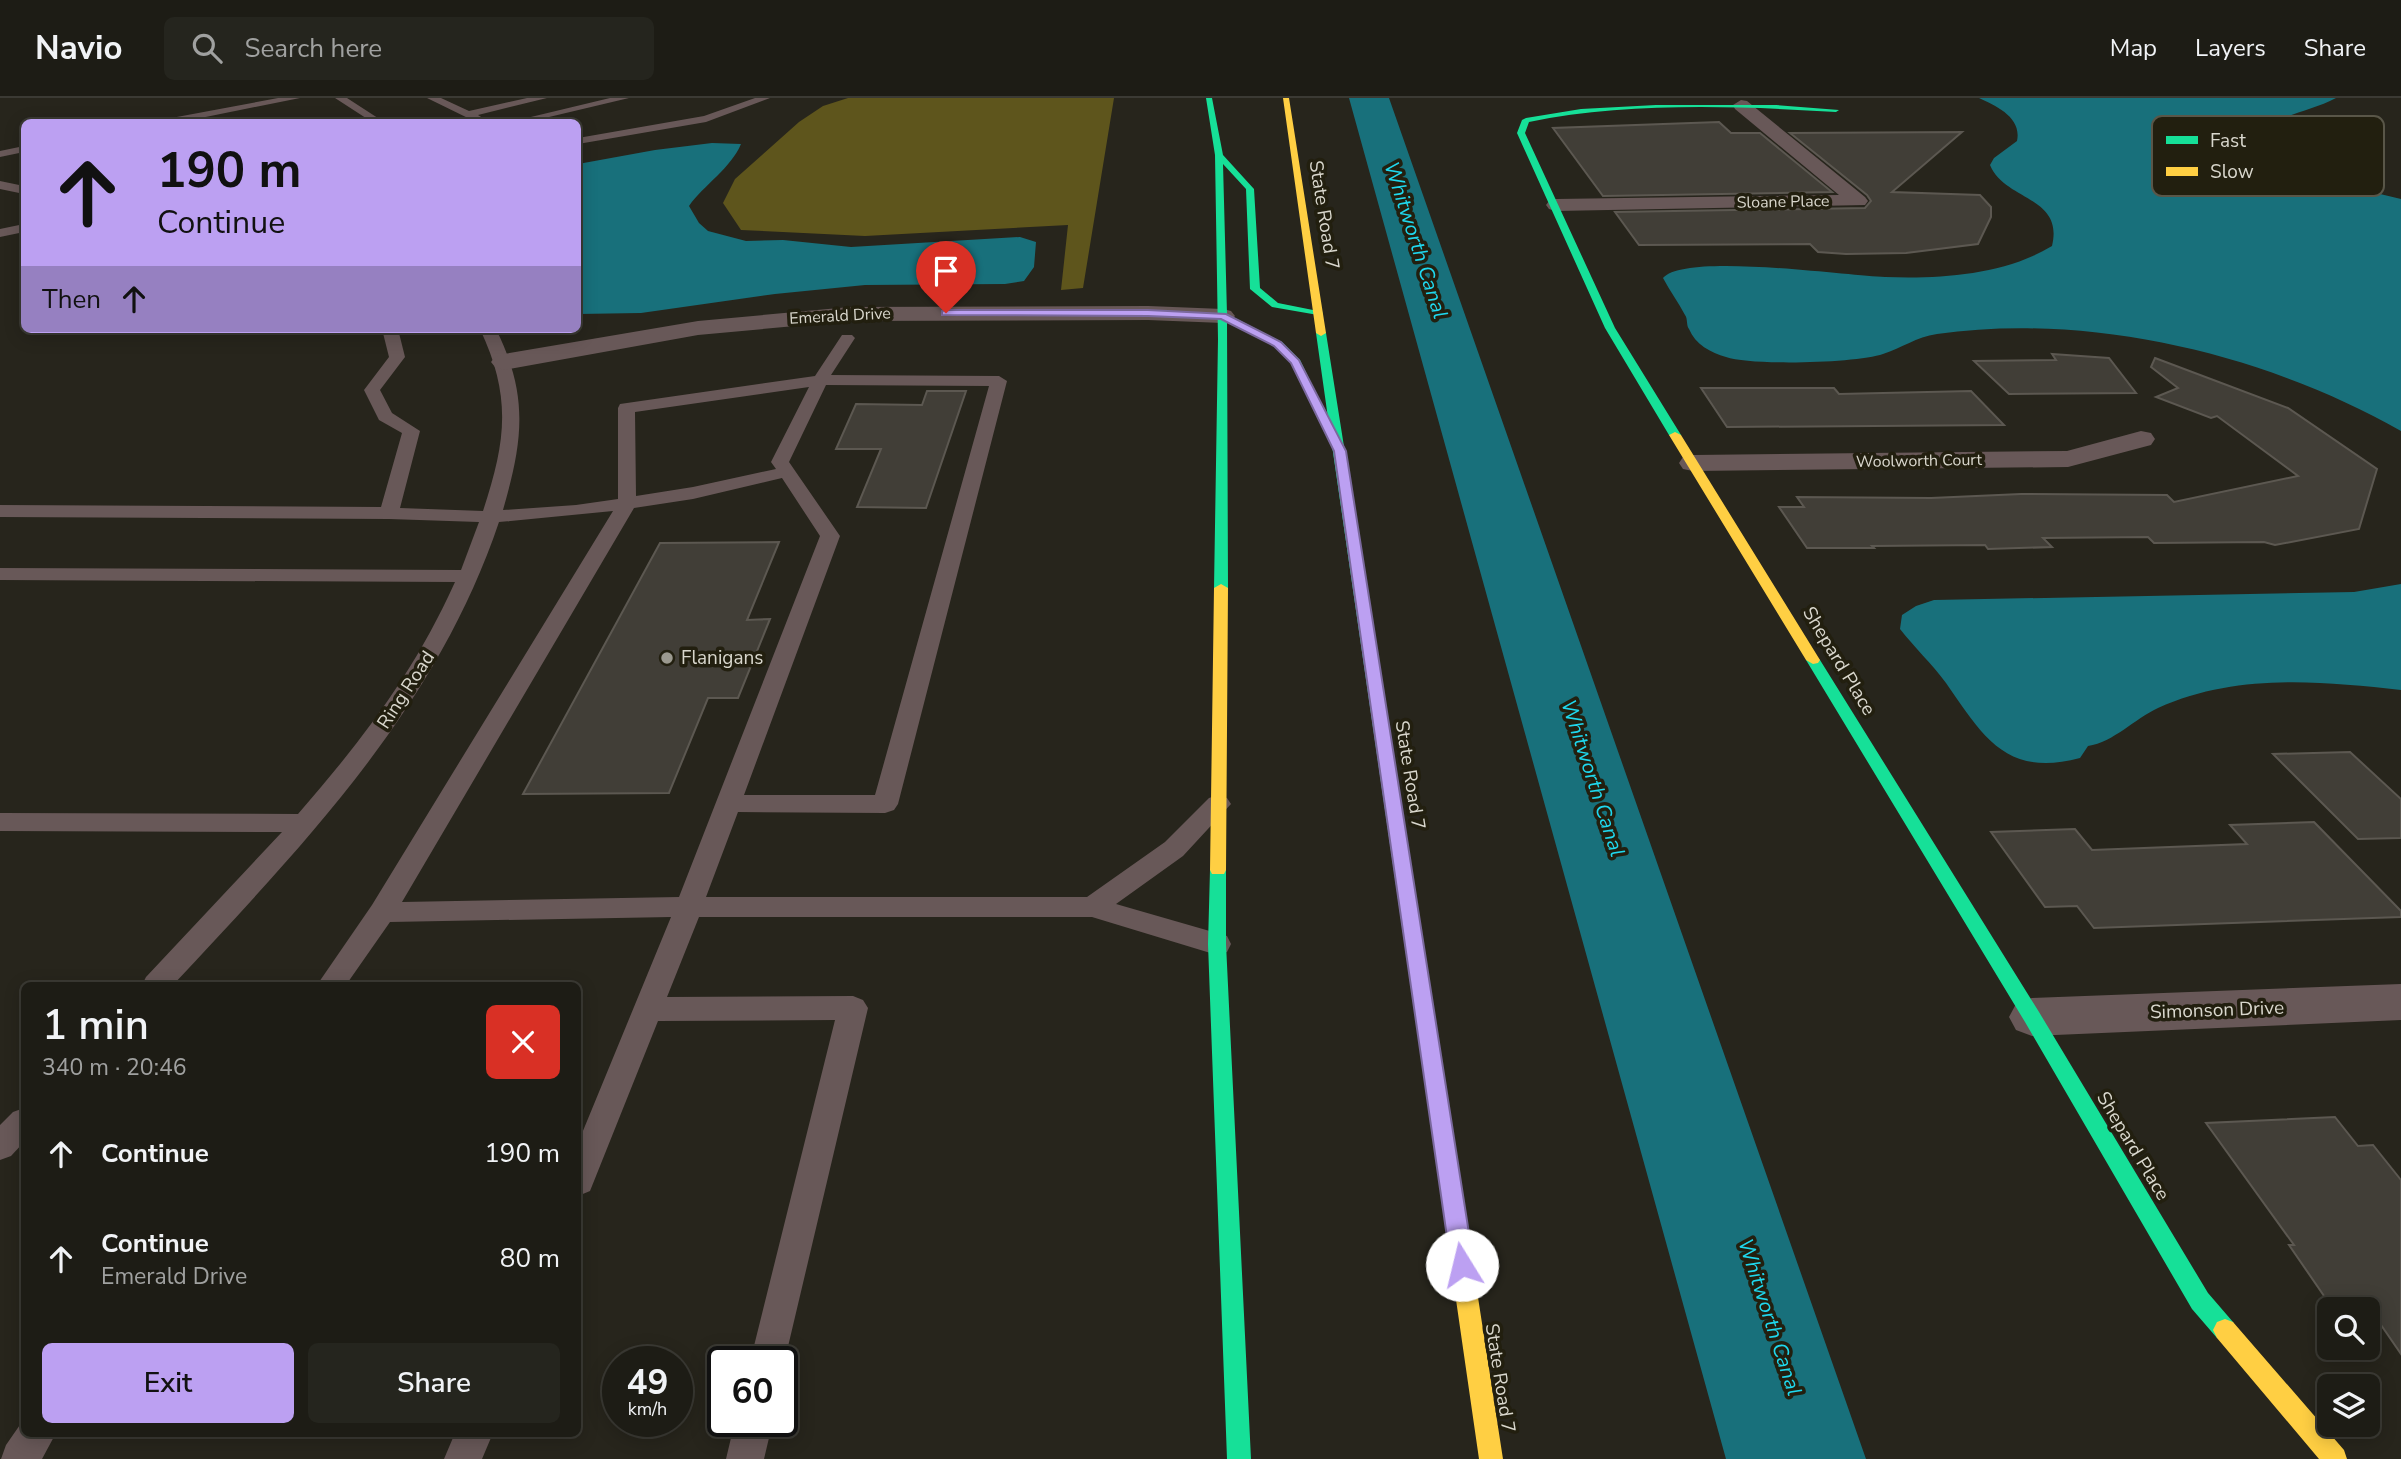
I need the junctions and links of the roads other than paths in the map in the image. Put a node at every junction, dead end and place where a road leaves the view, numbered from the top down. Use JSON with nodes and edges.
{"nodes":[{"id":1,"x":295,"y":98,"type":"edge"},
{"id":2,"x":340,"y":98,"type":"edge"},
{"id":3,"x":432,"y":98,"type":"edge"},
{"id":4,"x":542,"y":98,"type":"edge"},
{"id":5,"x":624,"y":98,"type":"edge"},
{"id":6,"x":765,"y":98,"type":"edge"},
{"id":7,"x":1209,"y":98,"type":"edge"},
{"id":8,"x":1286,"y":98,"type":"edge"},
{"id":9,"x":1741,"y":105,"type":"junction"},
{"id":10,"x":1836,"y":110,"type":"dead end"},
{"id":11,"x":468,"y":114,"type":"junction"},
{"id":12,"x":182,"y":119,"type":"edge"},
{"id":13,"x":374,"y":119,"type":"edge"},
{"id":14,"x":478,"y":119,"type":"edge"},
{"id":15,"x":529,"y":119,"type":"edge"},
{"id":16,"x":581,"y":140,"type":"edge"},
{"id":17,"x":21,"y":150,"type":"edge"},
{"id":18,"x":0,"y":154,"type":"edge"},
{"id":19,"x":1219,"y":155,"type":"junction"},
{"id":20,"x":0,"y":185,"type":"edge"},
{"id":21,"x":21,"y":189,"type":"edge"},
{"id":22,"x":1556,"y":205,"type":"junction"},
{"id":23,"x":21,"y":229,"type":"edge"},
{"id":24,"x":0,"y":233,"type":"edge"},
{"id":25,"x":1318,"y":312,"type":"junction"},
{"id":26,"x":1223,"y":328,"type":"junction"},
{"id":27,"x":391,"y":333,"type":"edge"},
{"id":28,"x":490,"y":333,"type":"edge"},
{"id":29,"x":847,"y":338,"type":"junction"},
{"id":30,"x":875,"y":338,"type":"dead end"},
{"id":31,"x":1196,"y":339,"type":"dead end"},
{"id":32,"x":506,"y":374,"type":"junction"},
{"id":33,"x":820,"y":380,"type":"junction"},
{"id":34,"x":2141,"y":439,"type":"dead end"},
{"id":35,"x":1340,"y":451,"type":"junction"},
{"id":36,"x":1693,"y":463,"type":"junction"},
{"id":37,"x":786,"y":472,"type":"junction"},
{"id":38,"x":627,"y":503,"type":"junction"},
{"id":39,"x":0,"y":511,"type":"edge"},
{"id":40,"x":389,"y":513,"type":"junction"},
{"id":41,"x":491,"y":517,"type":"junction"},
{"id":42,"x":0,"y":574,"type":"edge"},
{"id":43,"x":469,"y":576,"type":"junction"},
{"id":44,"x":729,"y":803,"type":"junction"},
{"id":45,"x":1218,"y":804,"type":"junction"},
{"id":46,"x":0,"y":822,"type":"edge"},
{"id":47,"x":306,"y":823,"type":"junction"},
{"id":48,"x":689,"y":907,"type":"junction"},
{"id":49,"x":1092,"y":907,"type":"junction"},
{"id":50,"x":382,"y":912,"type":"junction"},
{"id":51,"x":1217,"y":944,"type":"junction"},
{"id":52,"x":159,"y":982,"type":"edge"},
{"id":53,"x":333,"y":982,"type":"edge"},
{"id":54,"x":2401,"y":1002,"type":"edge"},
{"id":55,"x":648,"y":1009,"type":"junction"},
{"id":56,"x":2032,"y":1017,"type":"junction"},
{"id":57,"x":21,"y":1125,"type":"edge"},
{"id":58,"x":0,"y":1146,"type":"edge"},
{"id":59,"x":581,"y":1174,"type":"edge"},
{"id":60,"x":772,"y":1346,"type":"edge"},
{"id":61,"x":34,"y":1437,"type":"edge"},
{"id":62,"x":472,"y":1437,"type":"edge"},
{"id":63,"x":750,"y":1437,"type":"edge"},
{"id":64,"x":20,"y":1459,"type":"edge"},
{"id":65,"x":463,"y":1459,"type":"edge"},
{"id":66,"x":745,"y":1459,"type":"edge"},
{"id":67,"x":1239,"y":1459,"type":"edge"},
{"id":68,"x":1491,"y":1459,"type":"edge"},
{"id":69,"x":2335,"y":1459,"type":"edge"}],
"edges":[{"from":1,"to":12,"type":"lane"},
{"from":2,"to":13,"type":"lane"},
{"from":3,"to":11,"type":"lane"},
{"from":4,"to":11,"type":"lane"},
{"from":5,"to":15,"type":"lane"},
{"from":6,"to":16,"type":"lane"},
{"from":7,"to":19,"type":"main road"},
{"from":8,"to":25,"type":"main road","name":"State Road 7"},
{"from":9,"to":10,"type":"main road","name":"Shepard Place"},
{"from":9,"to":22,"type":"main road","name":"Shepard Place"},
{"from":9,"to":22,"type":"street","name":"Sloane Place"},
{"from":11,"to":14,"type":"lane"},
{"from":17,"to":18,"type":"lane"},
{"from":19,"to":25,"type":"main road"},
{"from":19,"to":26,"type":"main road"},
{"from":20,"to":21,"type":"lane"},
{"from":22,"to":36,"type":"main road","name":"Shepard Place"},
{"from":23,"to":24,"type":"lane"},
{"from":25,"to":35,"type":"main road","name":"State Road 7"},
{"from":26,"to":31,"type":"street"},
{"from":26,"to":32,"type":"street","name":"Emerald Drive"},
{"from":26,"to":35,"type":"main road"},
{"from":26,"to":45,"type":"main road"},
{"from":27,"to":40,"type":"lane"},
{"from":28,"to":32,"type":"lane","name":"Ring Road"},
{"from":29,"to":30,"type":"street","name":"Emerald Drive"},
{"from":29,"to":32,"type":"street","name":"Emerald Drive"},
{"from":29,"to":33,"type":"lane"},
{"from":32,"to":41,"type":"lane","name":"Ring Road"},
{"from":33,"to":37,"type":"lane"},
{"from":33,"to":38,"type":"lane"},
{"from":33,"to":44,"type":"lane"},
{"from":34,"to":36,"type":"street","name":"Woolworth Court"},
{"from":35,"to":68,"type":"main road","name":"State Road 7"},
{"from":36,"to":56,"type":"main road","name":"Shepard Place"},
{"from":37,"to":38,"type":"lane"},
{"from":37,"to":44,"type":"lane"},
{"from":38,"to":41,"type":"lane"},
{"from":38,"to":50,"type":"lane"},
{"from":39,"to":40,"type":"lane"},
{"from":40,"to":41,"type":"lane"},
{"from":41,"to":43,"type":"lane","name":"Ring Road"},
{"from":42,"to":43,"type":"lane"},
{"from":43,"to":47,"type":"lane","name":"Ring Road"},
{"from":44,"to":48,"type":"lane"},
{"from":45,"to":49,"type":"lane"},
{"from":45,"to":51,"type":"main road"},
{"from":46,"to":47,"type":"lane"},
{"from":47,"to":52,"type":"lane","name":"Ring Road"},
{"from":48,"to":49,"type":"lane"},
{"from":48,"to":50,"type":"lane"},
{"from":48,"to":55,"type":"lane"},
{"from":49,"to":51,"type":"lane"},
{"from":50,"to":53,"type":"lane"},
{"from":51,"to":67,"type":"main road"},
{"from":54,"to":56,"type":"street","name":"Simonson Drive"},
{"from":55,"to":59,"type":"lane"},
{"from":55,"to":60,"type":"lane"},
{"from":56,"to":69,"type":"main road","name":"Shepard Place"},
{"from":57,"to":58,"type":"lane"},
{"from":61,"to":64,"type":"lane"},
{"from":62,"to":65,"type":"lane"},
{"from":63,"to":66,"type":"lane"}]}
